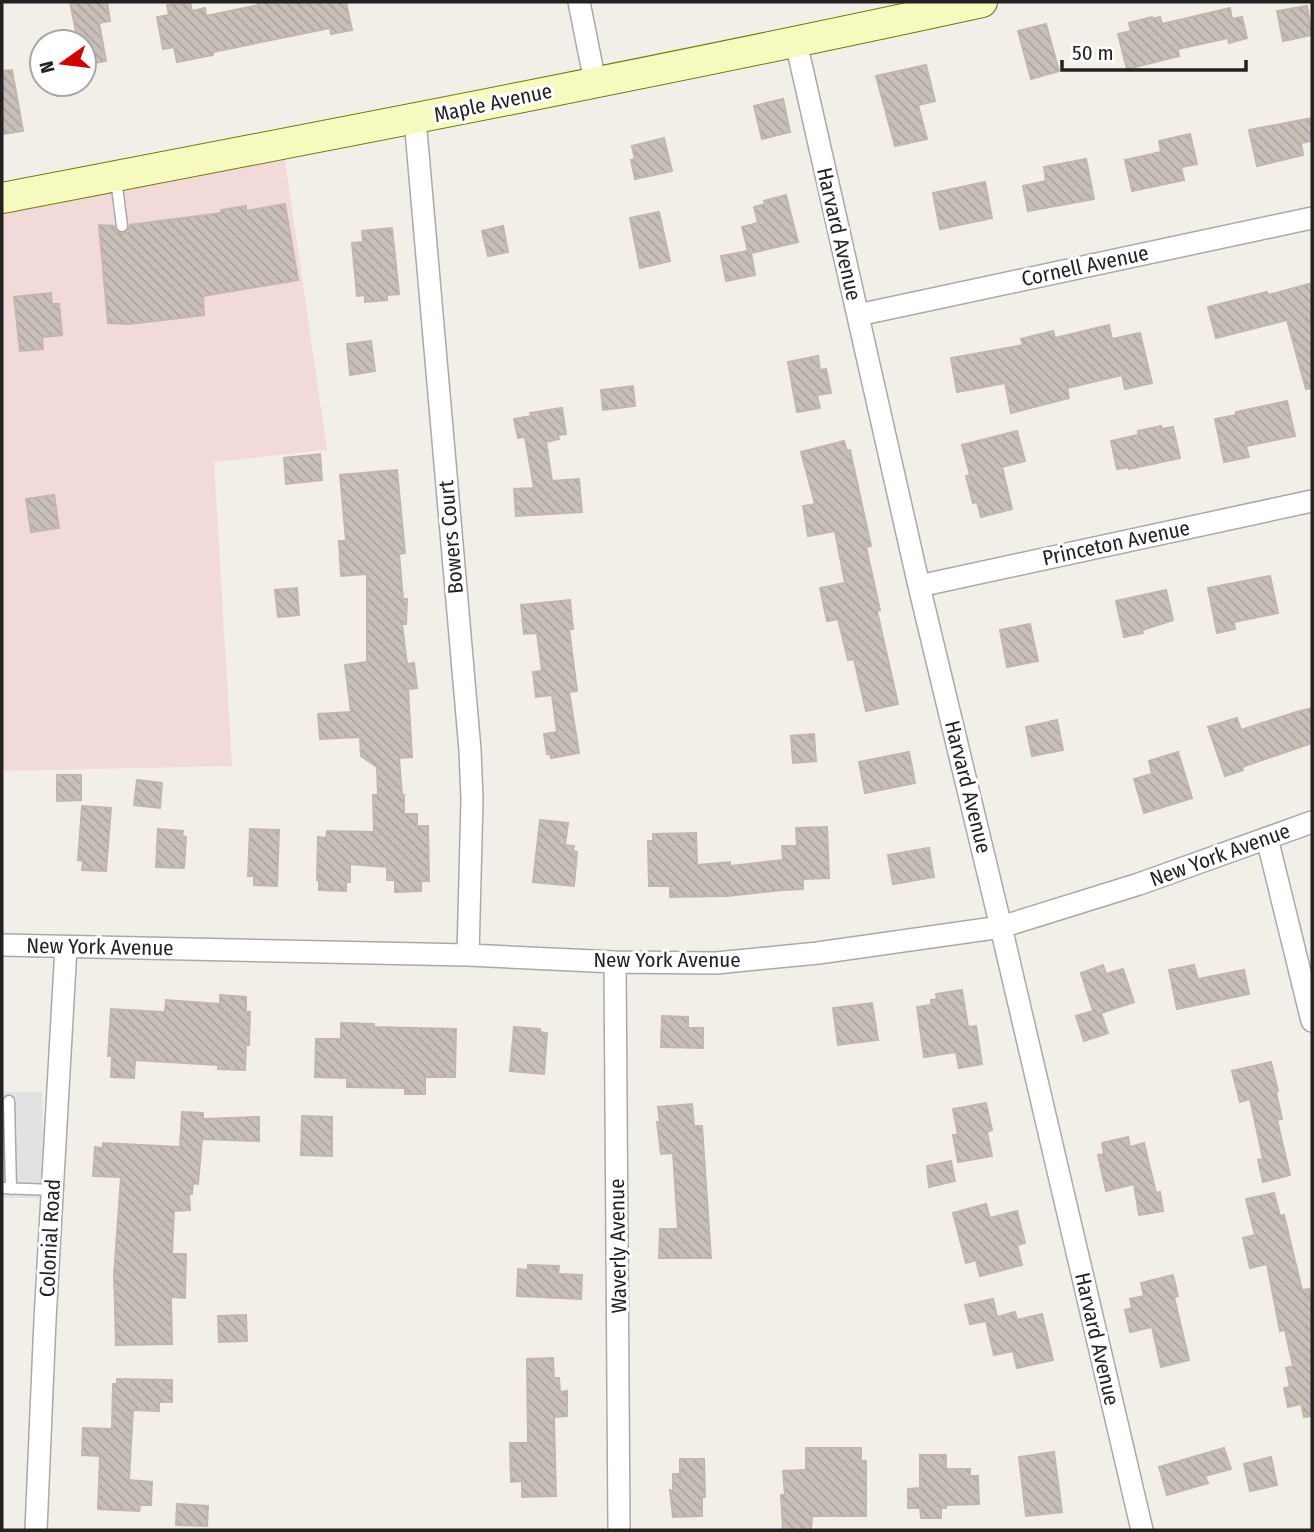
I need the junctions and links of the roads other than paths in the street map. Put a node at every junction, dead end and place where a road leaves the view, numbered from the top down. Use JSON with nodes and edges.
{"nodes":[{"id":1,"x":579,"y":2,"type":"edge"},
{"id":2,"x":982,"y":2,"type":"edge"},
{"id":3,"x":796,"y":43,"type":"junction"},
{"id":4,"x":595,"y":82,"type":"junction"},
{"id":5,"x":415,"y":119,"type":"junction"},
{"id":6,"x":116,"y":176,"type":"junction"},
{"id":7,"x":2,"y":198,"type":"edge"},
{"id":8,"x":1312,"y":218,"type":"edge"},
{"id":9,"x":122,"y":226,"type":"dead end"},
{"id":10,"x":858,"y":315,"type":"junction"},
{"id":11,"x":1312,"y":501,"type":"edge"},
{"id":12,"x":919,"y":586,"type":"junction"},
{"id":13,"x":1312,"y":822,"type":"edge"},
{"id":14,"x":1267,"y":838,"type":"junction"},
{"id":15,"x":1001,"y":927,"type":"junction"},
{"id":16,"x":2,"y":945,"type":"edge"},
{"id":17,"x":66,"y":947,"type":"junction"},
{"id":18,"x":468,"y":955,"type":"junction"},
{"id":19,"x":615,"y":962,"type":"junction"},
{"id":20,"x":1312,"y":1021,"type":"edge"},
{"id":21,"x":9,"y":1101,"type":"dead end"},
{"id":22,"x":6,"y":1189,"type":"edge"},
{"id":23,"x":52,"y":1190,"type":"junction"},
{"id":24,"x":36,"y":1530,"type":"edge"},
{"id":25,"x":619,"y":1530,"type":"edge"},
{"id":26,"x":1142,"y":1530,"type":"edge"}],
"edges":[{"from":1,"to":4,"type":"street"},
{"from":2,"to":3,"type":"main road","name":"Maple Avenue"},
{"from":3,"to":4,"type":"main road","name":"Maple Avenue"},
{"from":3,"to":10,"type":"street","name":"Harvard Avenue"},
{"from":4,"to":5,"type":"main road","name":"Maple Avenue"},
{"from":5,"to":6,"type":"main road","name":"Maple Avenue"},
{"from":5,"to":18,"type":"street","name":"Bowers Court"},
{"from":6,"to":7,"type":"main road","name":"Maple Avenue"},
{"from":6,"to":9,"type":"lane"},
{"from":8,"to":10,"type":"street","name":"Cornell Avenue"},
{"from":10,"to":12,"type":"street","name":"Harvard Avenue"},
{"from":11,"to":12,"type":"street","name":"Princeton Avenue"},
{"from":12,"to":15,"type":"street","name":"Harvard Avenue"},
{"from":13,"to":14,"type":"street","name":"New York Avenue"},
{"from":14,"to":15,"type":"street","name":"New York Avenue"},
{"from":14,"to":20,"type":"street"},
{"from":15,"to":19,"type":"street","name":"New York Avenue"},
{"from":15,"to":26,"type":"street","name":"Harvard Avenue"},
{"from":16,"to":17,"type":"street","name":"New York Avenue"},
{"from":17,"to":18,"type":"street","name":"New York Avenue"},
{"from":17,"to":23,"type":"street","name":"Colonial Road"},
{"from":18,"to":19,"type":"street","name":"New York Avenue"},
{"from":19,"to":25,"type":"street","name":"Waverly Avenue"},
{"from":21,"to":22,"type":"lane"},
{"from":22,"to":23,"type":"lane"},
{"from":23,"to":24,"type":"street","name":"Colonial Road"}]}
